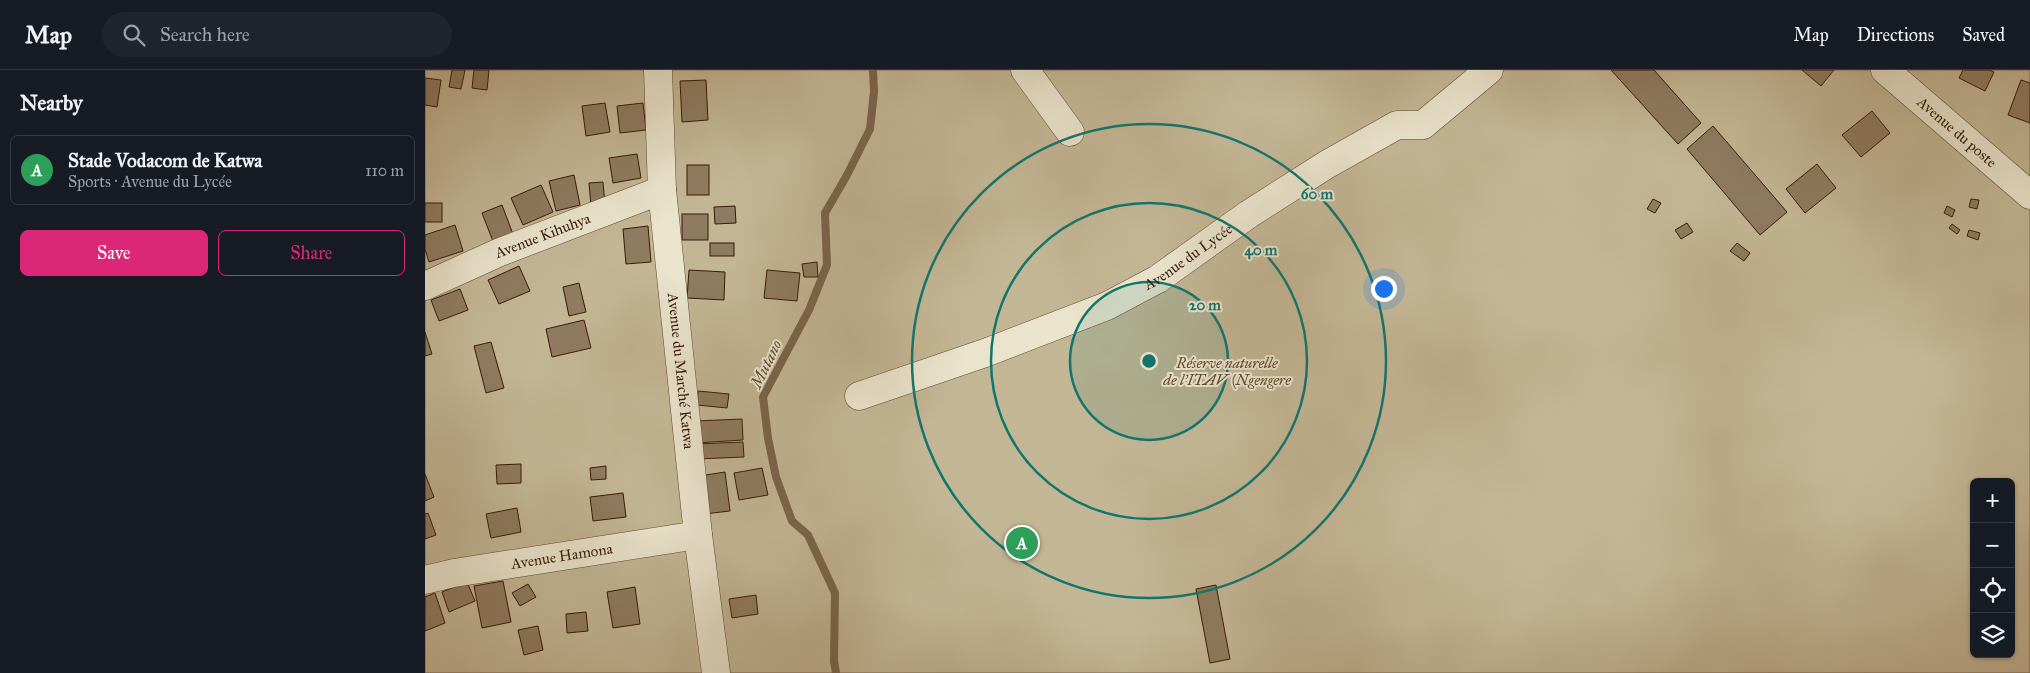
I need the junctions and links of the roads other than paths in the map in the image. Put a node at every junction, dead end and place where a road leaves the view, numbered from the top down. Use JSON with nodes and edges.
{"nodes":[{"id":1,"x":658,"y":70,"type":"edge"},
{"id":2,"x":1025,"y":70,"type":"edge"},
{"id":3,"x":1489,"y":70,"type":"edge"},
{"id":4,"x":1885,"y":70,"type":"edge"},
{"id":5,"x":1070,"y":132,"type":"dead end"},
{"id":6,"x":662,"y":190,"type":"junction"},
{"id":7,"x":2030,"y":195,"type":"edge"},
{"id":8,"x":425,"y":286,"type":"edge"},
{"id":9,"x":859,"y":396,"type":"dead end"},
{"id":10,"x":698,"y":535,"type":"junction"},
{"id":11,"x":425,"y":580,"type":"edge"},
{"id":12,"x":716,"y":673,"type":"edge"}],
"edges":[{"from":1,"to":6,"type":"street","name":"Avenue du Marché Katwa"},
{"from":2,"to":5,"type":"street"},
{"from":3,"to":9,"type":"street","name":"Avenue du Lycée"},
{"from":4,"to":7,"type":"street","name":"Avenue du poste"},
{"from":6,"to":8,"type":"street","name":"Avenue Kihuhya"},
{"from":6,"to":10,"type":"street","name":"Avenue du Marché Katwa"},
{"from":10,"to":11,"type":"street","name":"Avenue Hamona"},
{"from":10,"to":12,"type":"street","name":"Avenue du Marché Katwa"}]}
